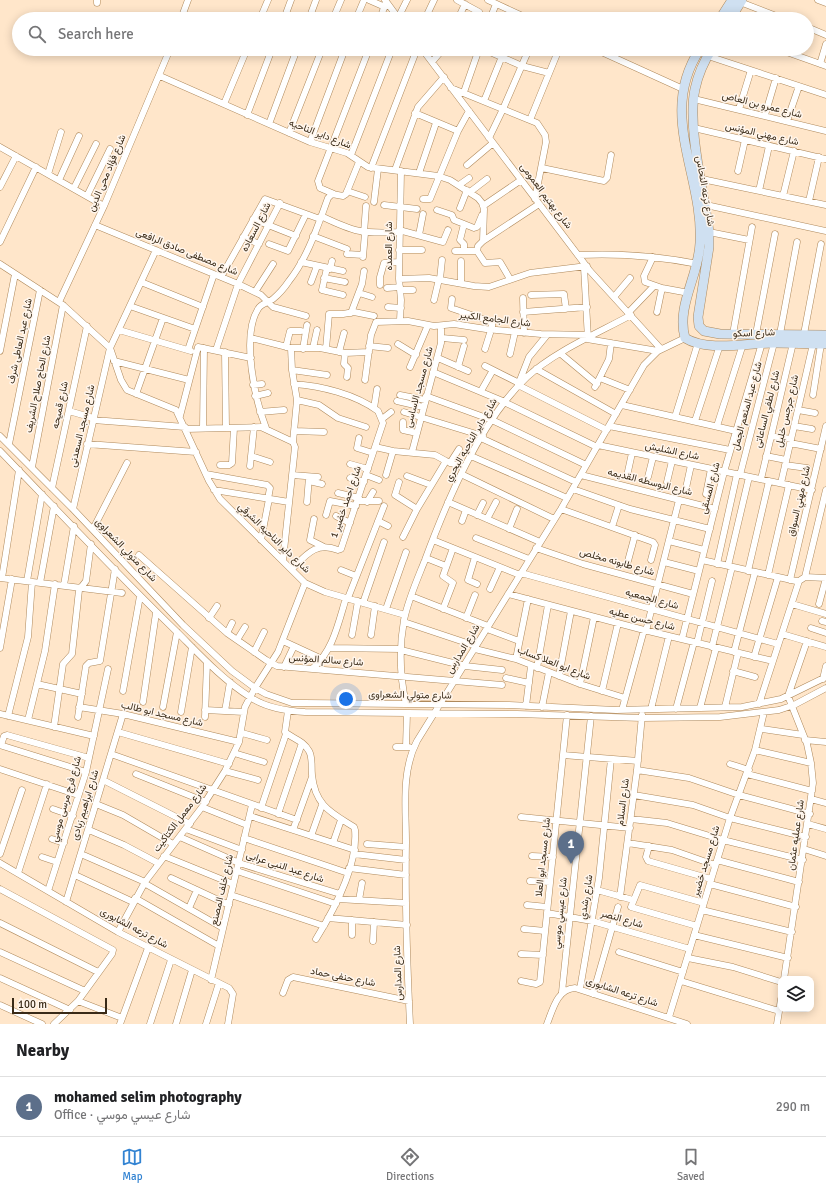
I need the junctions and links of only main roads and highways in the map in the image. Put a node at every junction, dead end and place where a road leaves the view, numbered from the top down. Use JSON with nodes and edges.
{"nodes":[{"id":1,"x":738,"y":1,"type":"edge"},
{"id":2,"x":727,"y":12,"type":"edge"},
{"id":3,"x":733,"y":12,"type":"edge"},
{"id":4,"x":696,"y":56,"type":"edge"},
{"id":5,"x":708,"y":56,"type":"edge"},
{"id":6,"x":681,"y":117,"type":"junction"},
{"id":7,"x":694,"y":117,"type":"junction"},
{"id":8,"x":704,"y":331,"type":"joint"},
{"id":9,"x":826,"y":335,"type":"edge"},
{"id":10,"x":685,"y":338,"type":"joint"},
{"id":11,"x":820,"y":344,"type":"edge"}],
"edges":[{"from":1,"to":2,"type":"main road"},
{"from":1,"to":3,"type":"main road"},
{"from":4,"to":6,"type":"main road","name":"شارع ترعه النحاس"},
{"from":5,"to":7,"type":"main road","name":"شارع ترعه النحاس"},
{"from":6,"to":7,"type":"main road"},
{"from":6,"to":10,"type":"main road","name":"شارع ترعه النحاس"},
{"from":7,"to":8,"type":"main road","name":"شارع ترعه النحاس"},
{"from":8,"to":9,"type":"main road","name":"شارع اسكو"},
{"from":10,"to":11,"type":"main road","name":"شارع اسكو"}]}
